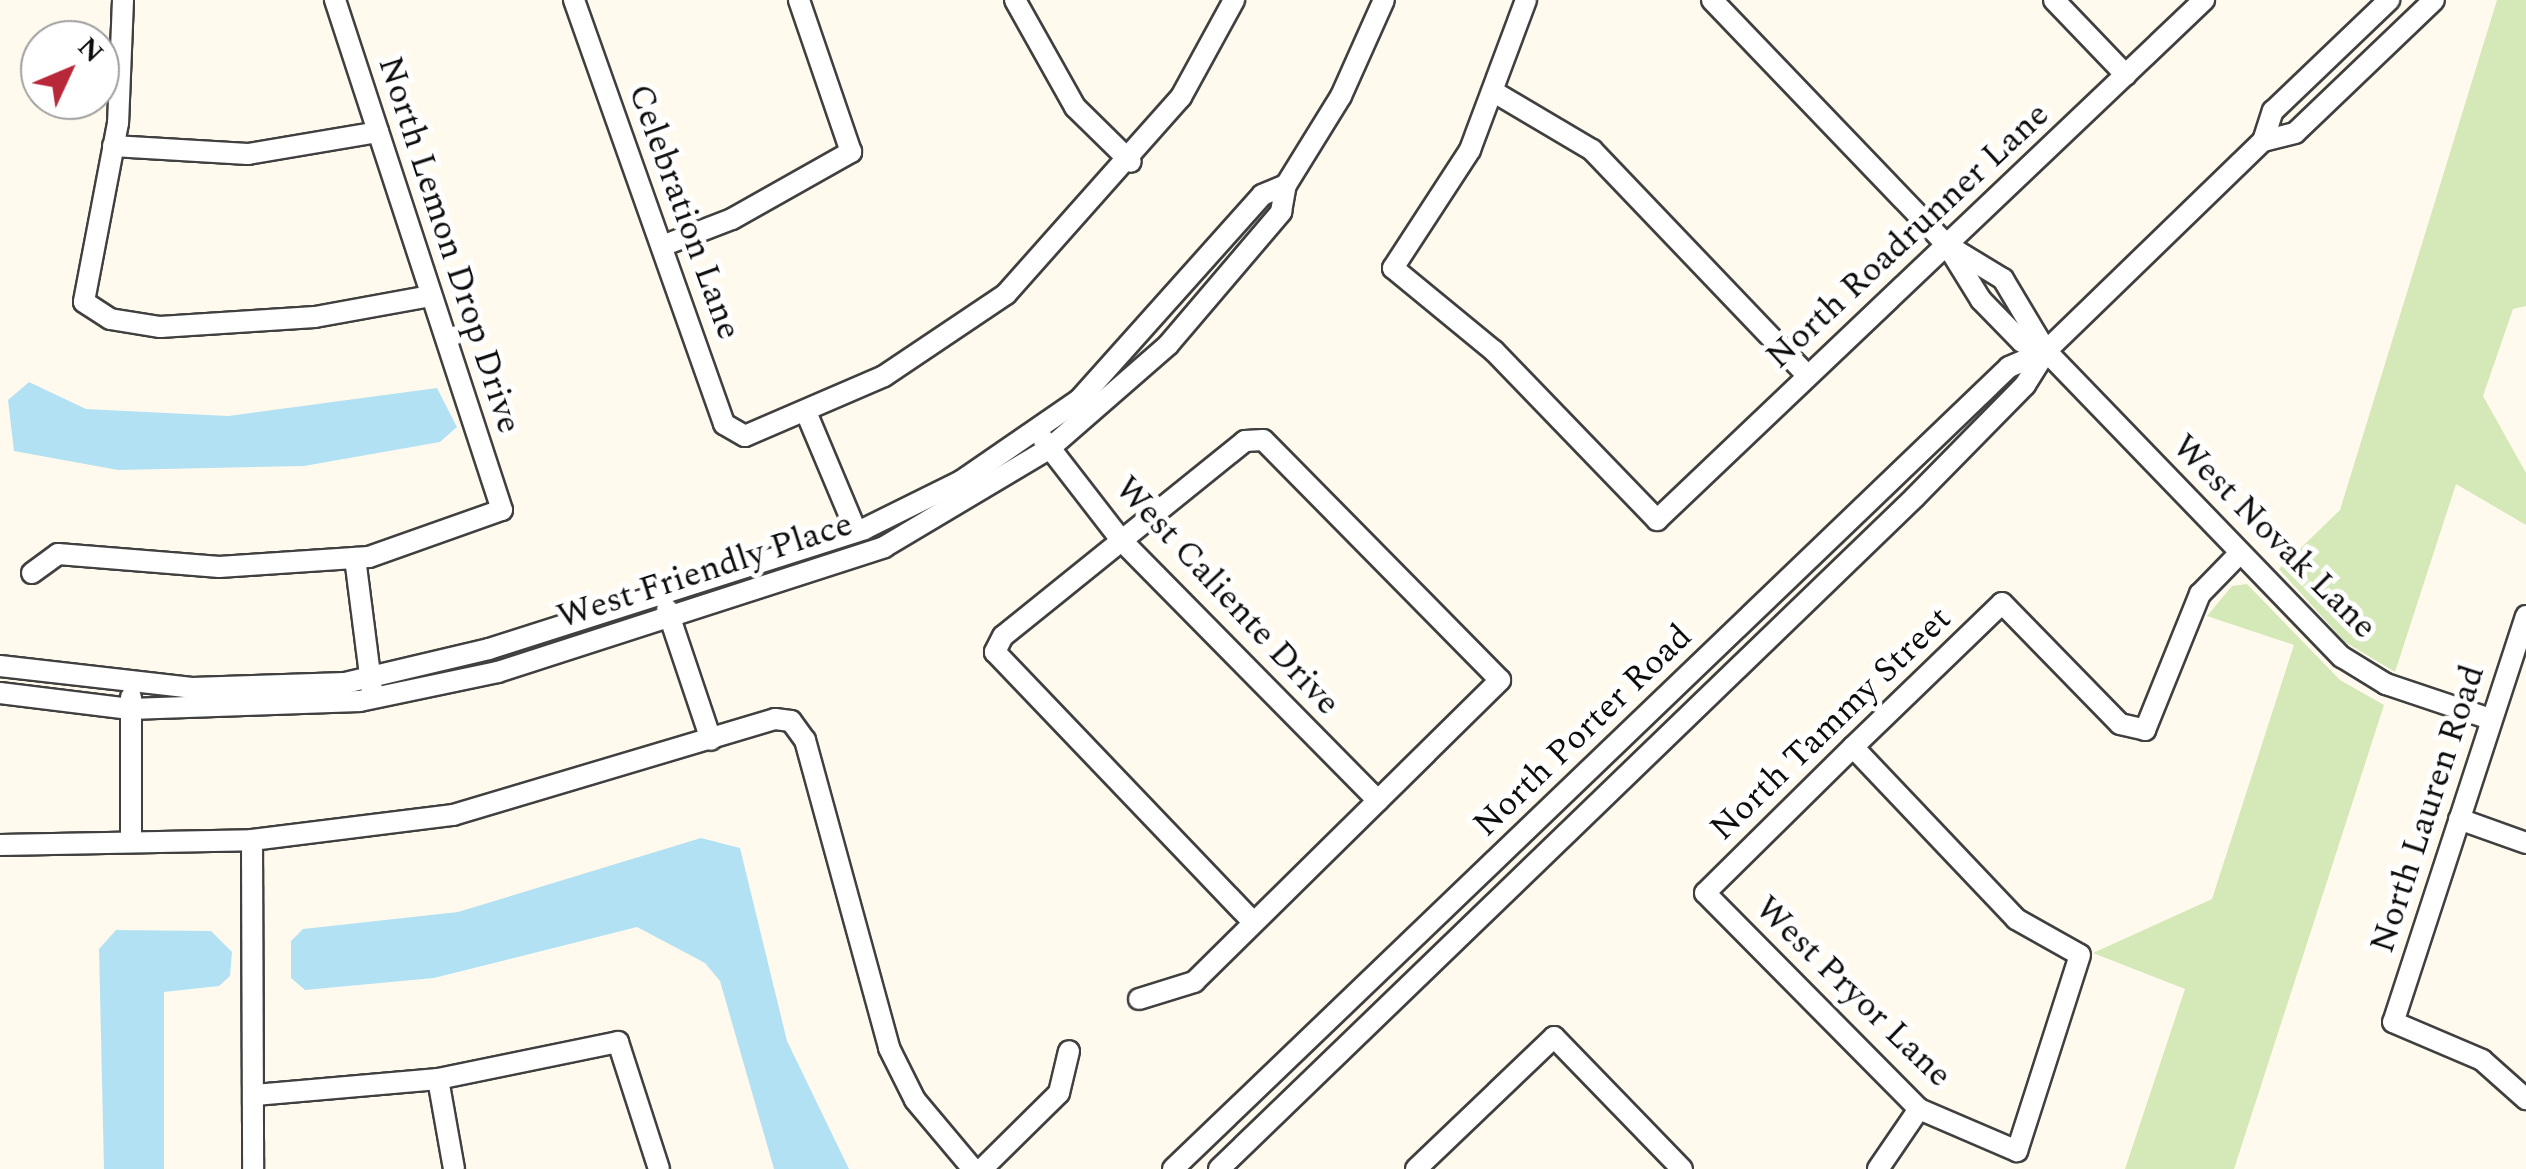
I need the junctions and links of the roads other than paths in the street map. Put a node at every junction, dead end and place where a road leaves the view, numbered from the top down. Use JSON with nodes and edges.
{"nodes":[{"id":1,"x":123,"y":0,"type":"edge"},
{"id":2,"x":334,"y":0,"type":"edge"},
{"id":3,"x":574,"y":0,"type":"edge"},
{"id":4,"x":799,"y":0,"type":"edge"},
{"id":5,"x":1015,"y":0,"type":"edge"},
{"id":6,"x":1234,"y":0,"type":"edge"},
{"id":7,"x":1384,"y":0,"type":"edge"},
{"id":8,"x":1526,"y":0,"type":"edge"},
{"id":9,"x":1712,"y":0,"type":"edge"},
{"id":10,"x":2054,"y":0,"type":"edge"},
{"id":11,"x":2204,"y":0,"type":"edge"},
{"id":12,"x":2389,"y":0,"type":"edge"},
{"id":13,"x":2434,"y":0,"type":"edge"},
{"id":14,"x":2126,"y":75,"type":"junction"},
{"id":15,"x":1494,"y":92,"type":"junction"},
{"id":16,"x":378,"y":132,"type":"junction"},
{"id":17,"x":2264,"y":142,"type":"junction"},
{"id":18,"x":113,"y":146,"type":"junction"},
{"id":19,"x":1130,"y":162,"type":"junction"},
{"id":20,"x":1286,"y":185,"type":"junction"},
{"id":21,"x":1947,"y":245,"type":"junction"},
{"id":22,"x":662,"y":246,"type":"junction"},
{"id":23,"x":431,"y":296,"type":"junction"},
{"id":24,"x":2046,"y":351,"type":"junction"},
{"id":25,"x":1807,"y":376,"type":"junction"},
{"id":26,"x":806,"y":412,"type":"junction"},
{"id":27,"x":1035,"y":430,"type":"junction"},
{"id":28,"x":1050,"y":448,"type":"junction"},
{"id":29,"x":856,"y":531,"type":"junction"},
{"id":30,"x":1121,"y":540,"type":"junction"},
{"id":31,"x":2240,"y":553,"type":"junction"},
{"id":32,"x":355,"y":558,"type":"junction"},
{"id":33,"x":32,"y":572,"type":"dead end"},
{"id":34,"x":665,"y":597,"type":"junction"},
{"id":35,"x":2526,"y":616,"type":"edge"},
{"id":36,"x":670,"y":620,"type":"junction"},
{"id":37,"x":0,"y":666,"type":"edge"},
{"id":38,"x":132,"y":684,"type":"junction"},
{"id":39,"x":372,"y":688,"type":"junction"},
{"id":40,"x":0,"y":693,"type":"edge"},
{"id":41,"x":130,"y":708,"type":"junction"},
{"id":42,"x":2490,"y":719,"type":"junction"},
{"id":43,"x":710,"y":740,"type":"junction"},
{"id":44,"x":1853,"y":747,"type":"junction"},
{"id":45,"x":1378,"y":800,"type":"junction"},
{"id":46,"x":2458,"y":819,"type":"junction"},
{"id":47,"x":131,"y":840,"type":"junction"},
{"id":48,"x":252,"y":840,"type":"junction"},
{"id":49,"x":2526,"y":842,"type":"edge"},
{"id":50,"x":0,"y":845,"type":"edge"},
{"id":51,"x":1705,"y":892,"type":"joint"},
{"id":52,"x":1252,"y":921,"type":"junction"},
{"id":53,"x":1139,"y":999,"type":"dead end"},
{"id":54,"x":1069,"y":1050,"type":"dead end"},
{"id":55,"x":438,"y":1079,"type":"junction"},
{"id":56,"x":255,"y":1095,"type":"junction"},
{"id":57,"x":2526,"y":1099,"type":"edge"},
{"id":58,"x":1918,"y":1109,"type":"junction"},
{"id":59,"x":1204,"y":1145,"type":"junction"},
{"id":60,"x":254,"y":1169,"type":"edge"},
{"id":61,"x":454,"y":1169,"type":"edge"},
{"id":62,"x":659,"y":1169,"type":"edge"},
{"id":63,"x":973,"y":1169,"type":"edge"},
{"id":64,"x":982,"y":1169,"type":"edge"},
{"id":65,"x":1173,"y":1169,"type":"edge"},
{"id":66,"x":1204,"y":1169,"type":"edge"},
{"id":67,"x":1220,"y":1169,"type":"edge"},
{"id":68,"x":1416,"y":1169,"type":"edge"},
{"id":69,"x":1682,"y":1169,"type":"edge"},
{"id":70,"x":1878,"y":1169,"type":"edge"}],
"edges":[{"from":1,"to":18,"type":"street"},
{"from":2,"to":16,"type":"street","name":"North Lemon Drop Drive"},
{"from":3,"to":22,"type":"street","name":"Celebration Lane"},
{"from":4,"to":22,"type":"street"},
{"from":5,"to":19,"type":"street"},
{"from":6,"to":19,"type":"street"},
{"from":7,"to":20,"type":"street","name":"West Friendly Place"},
{"from":8,"to":15,"type":"street"},
{"from":9,"to":21,"type":"street","name":"West Novak Lane"},
{"from":10,"to":14,"type":"street"},
{"from":11,"to":14,"type":"street","name":"North Roadrunner Lane"},
{"from":12,"to":17,"type":"street","name":"North Porter Road"},
{"from":13,"to":17,"type":"street","name":"North Porter Road"},
{"from":14,"to":21,"type":"street","name":"North Roadrunner Lane"},
{"from":15,"to":25,"type":"street"},
{"from":15,"to":25,"type":"street","name":"North Roadrunner Lane"},
{"from":16,"to":18,"type":"street"},
{"from":16,"to":23,"type":"street","name":"North Lemon Drop Drive"},
{"from":17,"to":24,"type":"street","name":"North Porter Road"},
{"from":18,"to":23,"type":"street"},
{"from":19,"to":26,"type":"street"},
{"from":20,"to":27,"type":"street","name":"West Friendly Place"},
{"from":20,"to":28,"type":"street","name":"West Friendly Place"},
{"from":21,"to":24,"type":"street","name":"West Novak Lane"},
{"from":21,"to":25,"type":"street","name":"North Roadrunner Lane"},
{"from":22,"to":26,"type":"street","name":"Celebration Lane"},
{"from":23,"to":32,"type":"street","name":"North Lemon Drop Drive"},
{"from":24,"to":31,"type":"street","name":"West Novak Lane"},
{"from":24,"to":59,"type":"street","name":"North Porter Road"},
{"from":24,"to":67,"type":"street","name":"North Porter Road"},
{"from":26,"to":29,"type":"street"},
{"from":27,"to":28,"type":"street","name":"West Caliente Drive"},
{"from":27,"to":29,"type":"street","name":"West Friendly Place"},
{"from":28,"to":30,"type":"street","name":"West Caliente Drive"},
{"from":28,"to":36,"type":"street","name":"West Friendly Place"},
{"from":29,"to":34,"type":"street","name":"West Friendly Place"},
{"from":30,"to":45,"type":"street","name":"West Caliente Drive"},
{"from":30,"to":45,"type":"street"},
{"from":30,"to":52,"type":"street"},
{"from":31,"to":42,"type":"street","name":"West Novak Lane"},
{"from":31,"to":44,"type":"street","name":"North Tammy Street"},
{"from":32,"to":33,"type":"street"},
{"from":32,"to":39,"type":"street"},
{"from":34,"to":36,"type":"street"},
{"from":34,"to":39,"type":"street","name":"West Friendly Place"},
{"from":35,"to":42,"type":"street","name":"North Lauren Road"},
{"from":36,"to":39,"type":"street","name":"West Friendly Place"},
{"from":36,"to":43,"type":"street"},
{"from":37,"to":38,"type":"street","name":"West Friendly Place"},
{"from":38,"to":39,"type":"street","name":"West Friendly Place"},
{"from":38,"to":41,"type":"street"},
{"from":39,"to":41,"type":"street","name":"West Friendly Place"},
{"from":40,"to":41,"type":"street","name":"West Friendly Place"},
{"from":41,"to":47,"type":"street"},
{"from":42,"to":46,"type":"street","name":"North Lauren Road"},
{"from":43,"to":48,"type":"street"},
{"from":43,"to":63,"type":"street"},
{"from":44,"to":51,"type":"street","name":"North Tammy Street"},
{"from":44,"to":58,"type":"street","name":"West Pryor Lane"},
{"from":45,"to":52,"type":"street"},
{"from":46,"to":49,"type":"street"},
{"from":46,"to":57,"type":"street","name":"North Lauren Road"},
{"from":47,"to":48,"type":"street"},
{"from":47,"to":50,"type":"street"},
{"from":48,"to":56,"type":"street"},
{"from":51,"to":58,"type":"street","name":"West Pryor Lane"},
{"from":52,"to":53,"type":"street"},
{"from":54,"to":64,"type":"street"},
{"from":55,"to":56,"type":"street"},
{"from":55,"to":61,"type":"street"},
{"from":55,"to":62,"type":"street"},
{"from":56,"to":60,"type":"street"},
{"from":58,"to":70,"type":"street"},
{"from":59,"to":65,"type":"street","name":"North Porter Road"},
{"from":59,"to":66,"type":"street"},
{"from":68,"to":69,"type":"street"}]}
